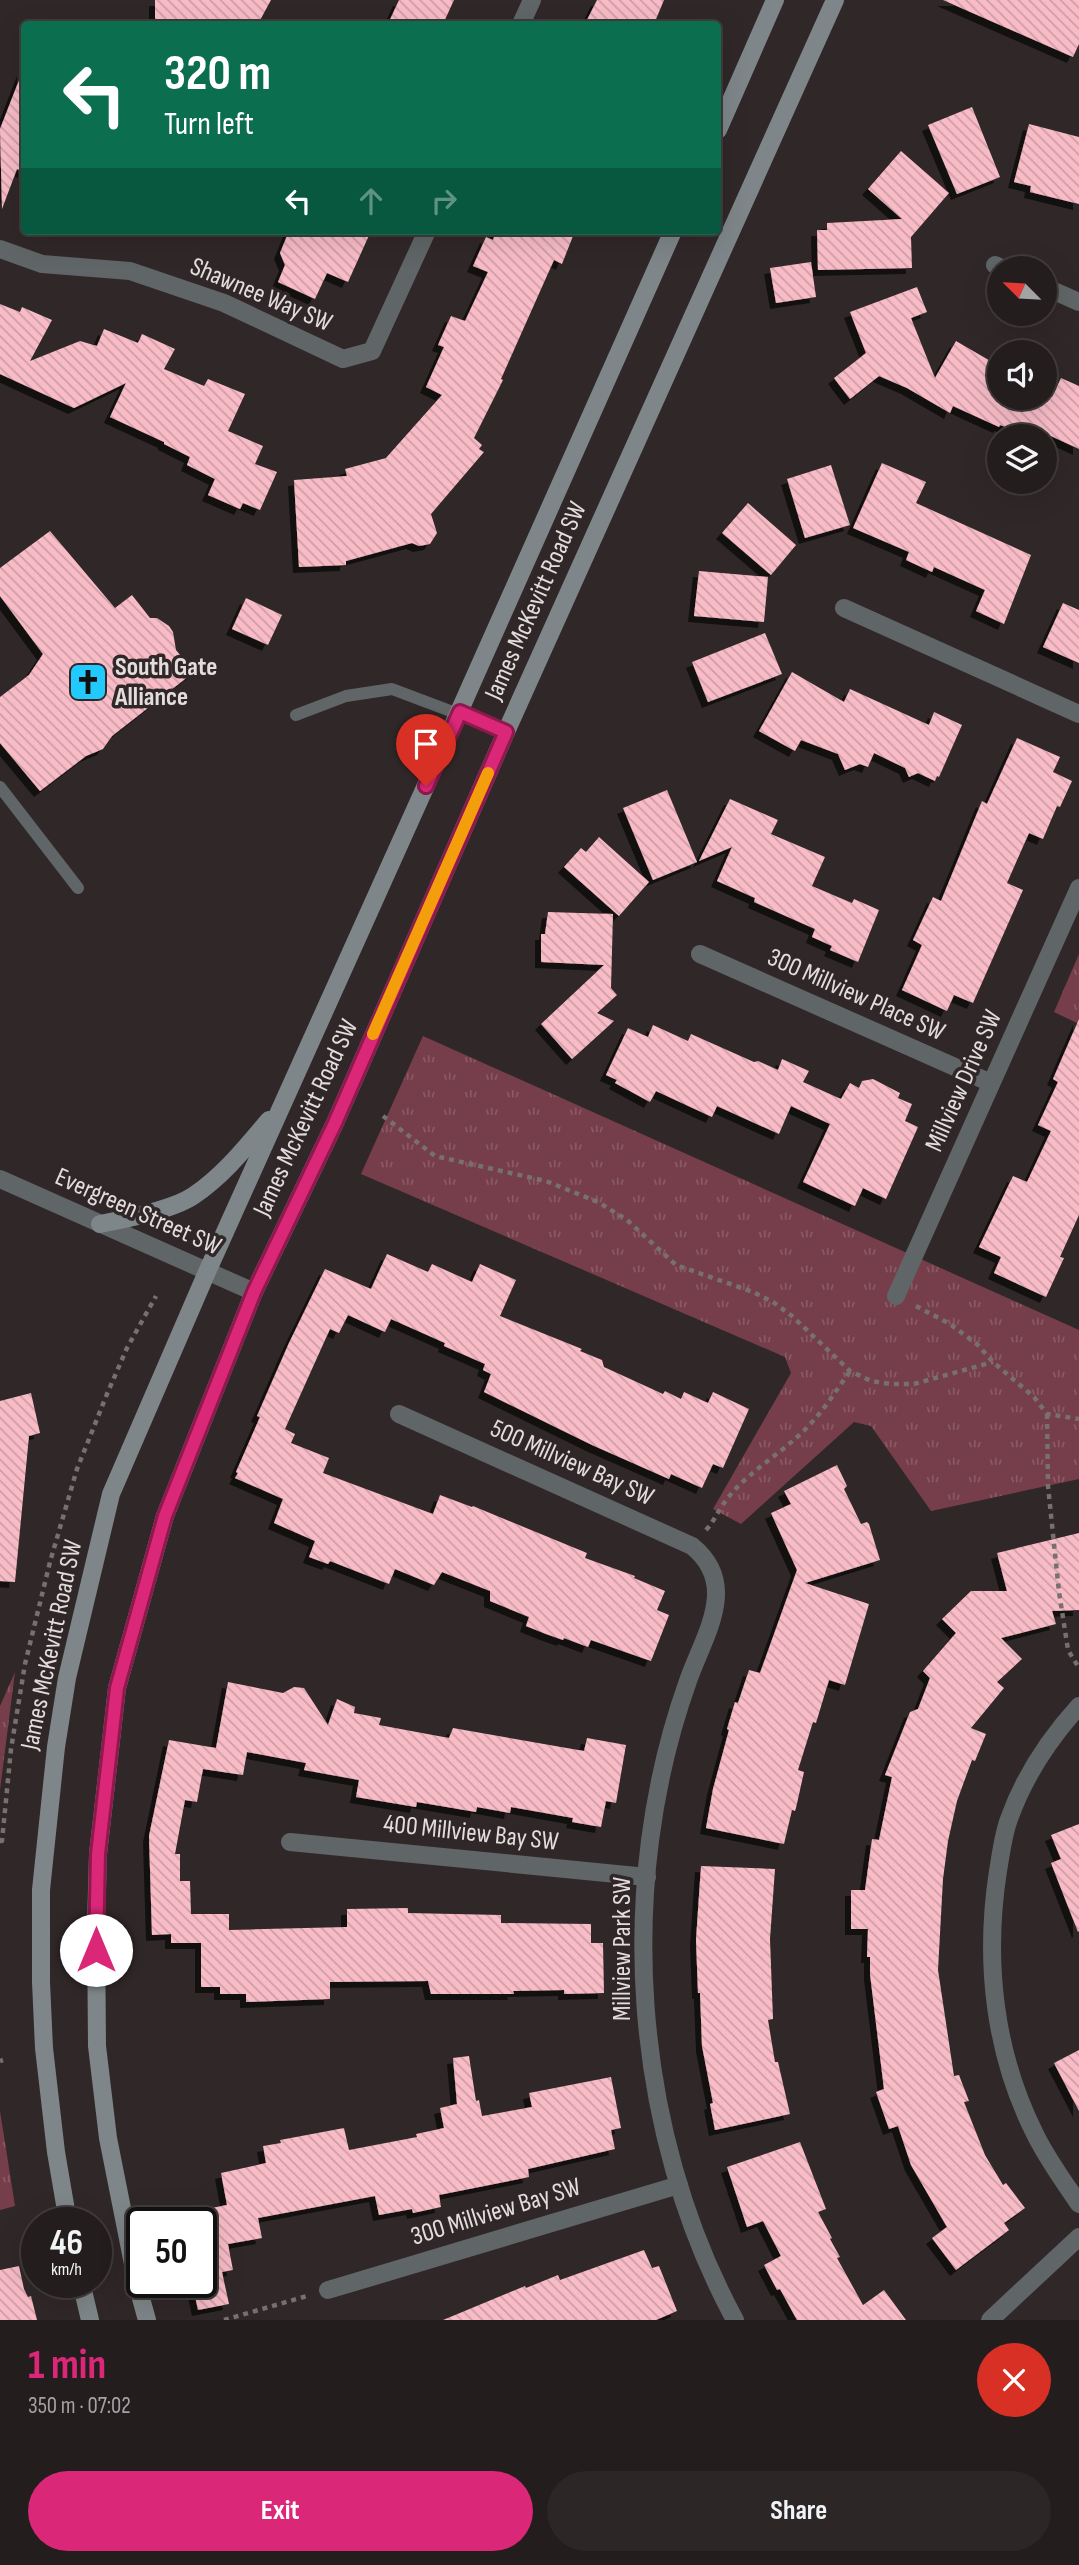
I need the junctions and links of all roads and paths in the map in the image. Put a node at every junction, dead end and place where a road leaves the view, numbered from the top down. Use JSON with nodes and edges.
{"nodes":[{"id":1,"x":532,"y":0,"type":"edge"},
{"id":2,"x":775,"y":0,"type":"edge"},
{"id":3,"x":835,"y":0,"type":"edge"},
{"id":4,"x":848,"y":0,"type":"edge"},
{"id":5,"x":522,"y":21,"type":"edge"},
{"id":6,"x":812,"y":51,"type":"junction"},
{"id":7,"x":721,"y":123,"type":"edge"},
{"id":8,"x":425,"y":235,"type":"edge"},
{"id":9,"x":671,"y":235,"type":"edge"},
{"id":10,"x":0,"y":249,"type":"edge"},
{"id":11,"x":1057,"y":292,"type":"edge"},
{"id":12,"x":1079,"y":302,"type":"edge"},
{"id":13,"x":844,"y":608,"type":"dead end"},
{"id":14,"x":460,"y":712,"type":"junction"},
{"id":15,"x":1079,"y":714,"type":"edge"},
{"id":16,"x":296,"y":715,"type":"dead end"},
{"id":17,"x":506,"y":732,"type":"junction"},
{"id":18,"x":0,"y":787,"type":"edge"},
{"id":19,"x":78,"y":888,"type":"dead end"},
{"id":20,"x":1079,"y":888,"type":"edge"},
{"id":21,"x":700,"y":954,"type":"dead end"},
{"id":22,"x":991,"y":1083,"type":"junction"},
{"id":23,"x":283,"y":1104,"type":"junction"},
{"id":24,"x":383,"y":1116,"type":"dead end"},
{"id":25,"x":0,"y":1179,"type":"edge"},
{"id":26,"x":100,"y":1224,"type":"junction"},
{"id":27,"x":207,"y":1272,"type":"junction"},
{"id":28,"x":254,"y":1292,"type":"junction"},
{"id":29,"x":156,"y":1296,"type":"dead end"},
{"id":30,"x":896,"y":1296,"type":"joint"},
{"id":31,"x":993,"y":1362,"type":"junction"},
{"id":32,"x":850,"y":1371,"type":"junction"},
{"id":33,"x":399,"y":1414,"type":"dead end"},
{"id":34,"x":1047,"y":1414,"type":"junction"},
{"id":35,"x":1079,"y":1419,"type":"edge"},
{"id":36,"x":692,"y":1546,"type":"junction"},
{"id":37,"x":713,"y":1574,"type":"joint"},
{"id":38,"x":1079,"y":1668,"type":"edge"},
{"id":39,"x":1079,"y":1706,"type":"edge"},
{"id":40,"x":0,"y":1841,"type":"edge"},
{"id":41,"x":290,"y":1842,"type":"dead end"},
{"id":42,"x":647,"y":1877,"type":"junction"},
{"id":43,"x":679,"y":2185,"type":"junction"},
{"id":44,"x":1079,"y":2204,"type":"edge"},
{"id":45,"x":65,"y":2207,"type":"edge"},
{"id":46,"x":1079,"y":2238,"type":"edge"},
{"id":47,"x":328,"y":2290,"type":"joint"},
{"id":48,"x":85,"y":2298,"type":"edge"},
{"id":49,"x":90,"y":2320,"type":"edge"},
{"id":50,"x":147,"y":2320,"type":"edge"},
{"id":51,"x":224,"y":2320,"type":"edge"},
{"id":52,"x":735,"y":2320,"type":"edge"},
{"id":53,"x":990,"y":2320,"type":"edge"}],
"edges":[{"from":1,"to":5,"type":"street"},
{"from":2,"to":7,"type":"main road"},
{"from":3,"to":6,"type":"main road","name":"James McKevitt Road SW"},
{"from":4,"to":6,"type":"main road"},
{"from":6,"to":17,"type":"main road","name":"James McKevitt Road SW"},
{"from":8,"to":10,"type":"street","name":"Shawnee Way SW"},
{"from":9,"to":14,"type":"main road","name":"James McKevitt Road SW"},
{"from":11,"to":12,"type":"street"},
{"from":13,"to":15,"type":"street"},
{"from":14,"to":16,"type":"lane"},
{"from":14,"to":17,"type":"lane"},
{"from":14,"to":23,"type":"main road","name":"James McKevitt Road SW"},
{"from":17,"to":28,"type":"main road","name":"James McKevitt Road SW"},
{"from":18,"to":19,"type":"lane"},
{"from":20,"to":22,"type":"street","name":"Millview Drive SW"},
{"from":21,"to":22,"type":"street","name":"300 Millview Place SW"},
{"from":22,"to":30,"type":"street","name":"Millview Drive SW"},
{"from":23,"to":26,"type":"main road"},
{"from":23,"to":27,"type":"main road","name":"James McKevitt Road SW"},
{"from":24,"to":32,"type":"path"},
{"from":25,"to":26,"type":"street","name":"Evergreen Street SW"},
{"from":26,"to":27,"type":"street","name":"Evergreen Street SW"},
{"from":27,"to":28,"type":"street","name":"Evergreen Street SW"},
{"from":27,"to":45,"type":"main road","name":"James McKevitt Road SW"},
{"from":28,"to":50,"type":"main road","name":"James McKevitt Road SW"},
{"from":29,"to":40,"type":"path"},
{"from":30,"to":31,"type":"path"},
{"from":31,"to":32,"type":"path"},
{"from":31,"to":34,"type":"path"},
{"from":32,"to":36,"type":"path"},
{"from":33,"to":36,"type":"street","name":"500 Millview Bay SW"},
{"from":34,"to":35,"type":"path"},
{"from":34,"to":38,"type":"path"},
{"from":36,"to":37,"type":"street","name":"500 Millview Bay SW"},
{"from":37,"to":42,"type":"street","name":"Millview Park SW"},
{"from":39,"to":44,"type":"street"},
{"from":41,"to":42,"type":"street","name":"400 Millview Bay SW"},
{"from":42,"to":43,"type":"street","name":"Millview Park SW"},
{"from":43,"to":47,"type":"street","name":"300 Millview Bay SW"},
{"from":43,"to":52,"type":"street","name":"Millview Park SW"},
{"from":46,"to":53,"type":"street"},
{"from":47,"to":51,"type":"path"},
{"from":48,"to":49,"type":"main road"}]}
